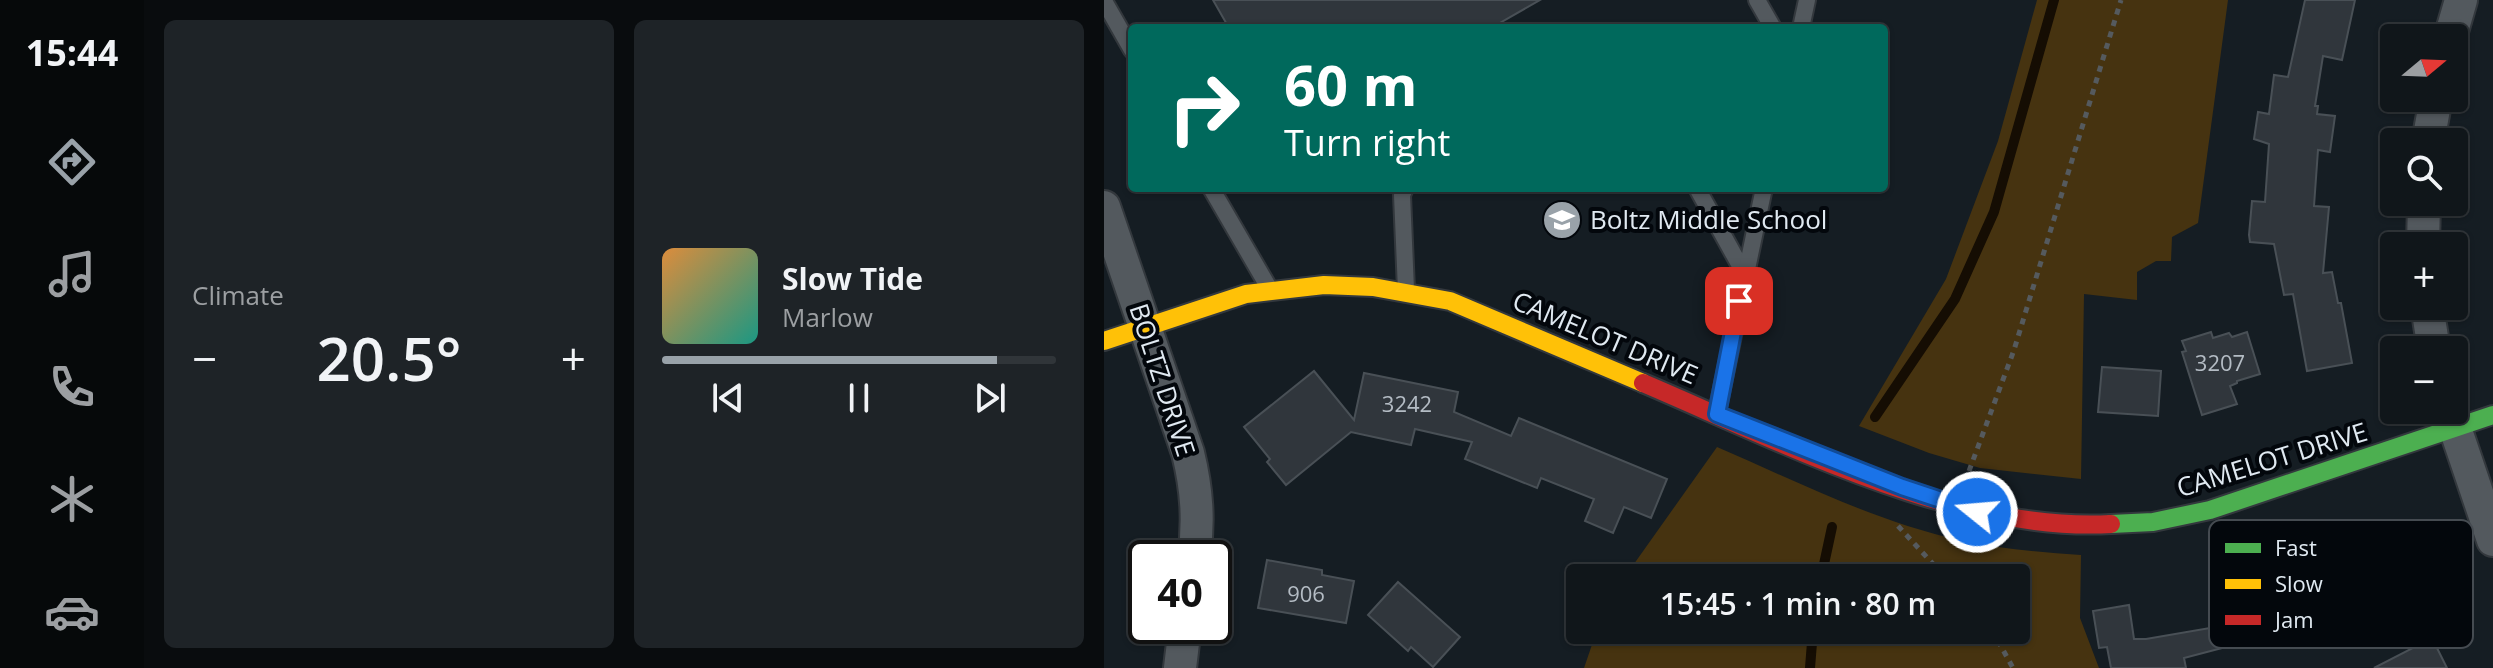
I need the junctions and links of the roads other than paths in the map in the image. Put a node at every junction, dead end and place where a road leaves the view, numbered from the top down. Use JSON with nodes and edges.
{"nodes":[{"id":1,"x":1757,"y":0,"type":"edge"},
{"id":2,"x":1807,"y":0,"type":"edge"},
{"id":3,"x":2461,"y":0,"type":"edge"},
{"id":4,"x":1104,"y":1,"type":"edge"},
{"id":5,"x":1771,"y":24,"type":"edge"},
{"id":6,"x":1802,"y":24,"type":"edge"},
{"id":7,"x":2454,"y":24,"type":"edge"},
{"id":8,"x":1128,"y":43,"type":"edge"},
{"id":9,"x":1213,"y":192,"type":"edge"},
{"id":10,"x":1403,"y":192,"type":"edge"},
{"id":11,"x":1699,"y":192,"type":"edge"},
{"id":12,"x":1763,"y":192,"type":"edge"},
{"id":13,"x":1104,"y":207,"type":"edge"},
{"id":14,"x":1744,"y":273,"type":"junction"},
{"id":15,"x":1270,"y":289,"type":"junction"},
{"id":16,"x":1406,"y":290,"type":"junction"},
{"id":17,"x":1145,"y":327,"type":"junction"},
{"id":18,"x":1104,"y":341,"type":"edge"},
{"id":19,"x":1717,"y":414,"type":"junction"},
{"id":20,"x":2493,"y":415,"type":"edge"},
{"id":21,"x":2468,"y":417,"type":"edge"},
{"id":22,"x":2439,"y":424,"type":"edge"},
{"id":23,"x":2454,"y":424,"type":"edge"},
{"id":24,"x":1196,"y":540,"type":"edge"},
{"id":25,"x":2493,"y":540,"type":"edge"},
{"id":26,"x":1183,"y":644,"type":"edge"},
{"id":27,"x":1180,"y":668,"type":"edge"}],
"edges":[{"from":1,"to":5,"type":"lane"},
{"from":2,"to":6,"type":"lane"},
{"from":3,"to":7,"type":"street"},
{"from":4,"to":8,"type":"lane"},
{"from":9,"to":15,"type":"lane"},
{"from":10,"to":16,"type":"lane"},
{"from":11,"to":14,"type":"lane"},
{"from":12,"to":14,"type":"lane"},
{"from":13,"to":17,"type":"street","name":"BOLTZ DRIVE"},
{"from":14,"to":19,"type":"lane"},
{"from":15,"to":16,"type":"street","name":"CAMELOT DRIVE"},
{"from":15,"to":17,"type":"street","name":"CAMELOT DRIVE"},
{"from":16,"to":19,"type":"street","name":"CAMELOT DRIVE"},
{"from":17,"to":18,"type":"street","name":"CAMELOT DRIVE"},
{"from":17,"to":24,"type":"street","name":"BOLTZ DRIVE"},
{"from":19,"to":22,"type":"street","name":"CAMELOT DRIVE"},
{"from":20,"to":21,"type":"street","name":"CAMELOT DRIVE"},
{"from":23,"to":25,"type":"street"},
{"from":26,"to":27,"type":"street"}]}
